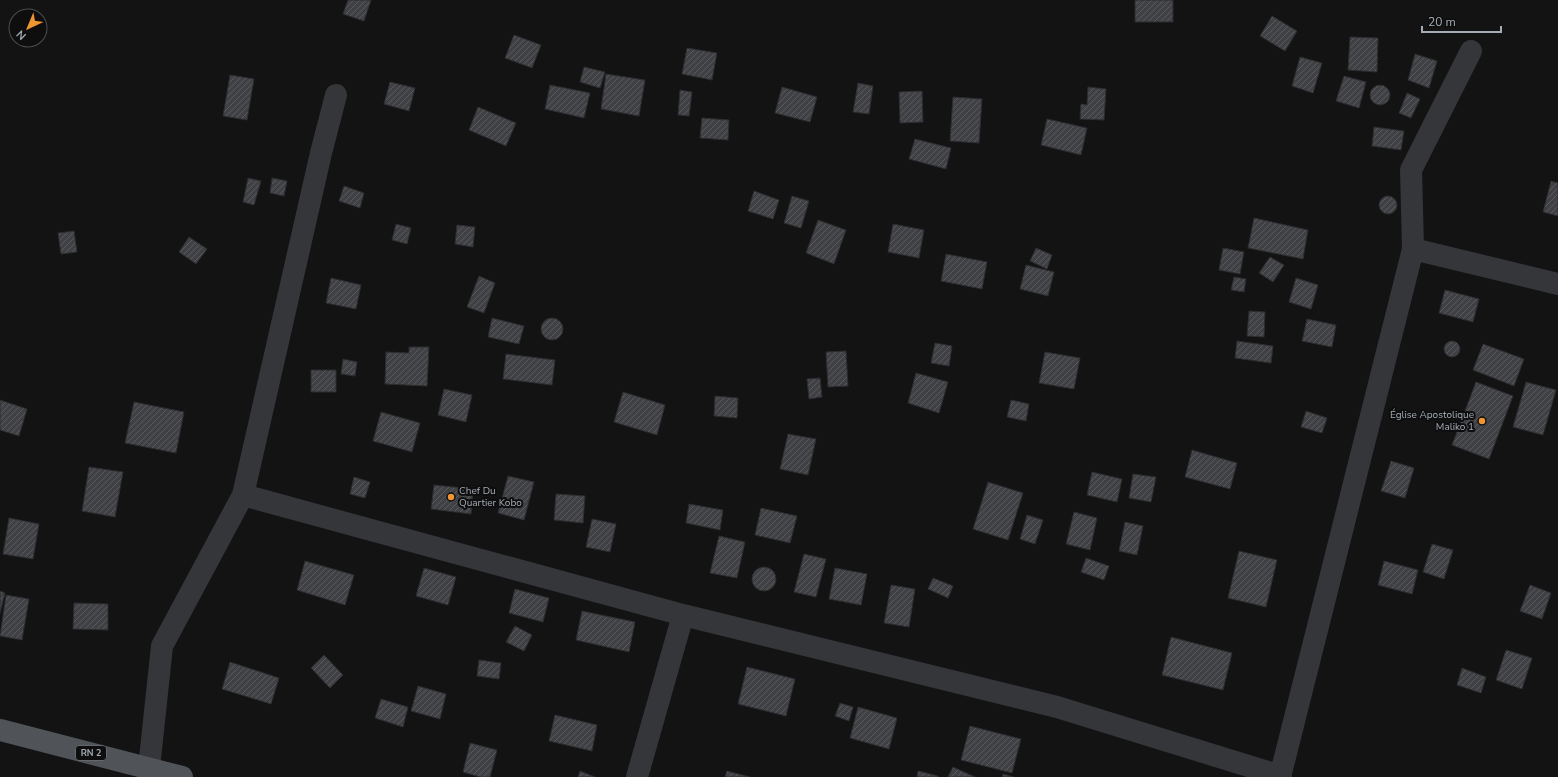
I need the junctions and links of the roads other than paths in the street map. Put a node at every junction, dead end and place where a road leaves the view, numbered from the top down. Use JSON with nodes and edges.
{"nodes":[{"id":1,"x":1471,"y":51,"type":"dead end"},
{"id":2,"x":336,"y":95,"type":"dead end"},
{"id":3,"x":1413,"y":249,"type":"junction"},
{"id":4,"x":1558,"y":284,"type":"edge"},
{"id":5,"x":243,"y":495,"type":"junction"},
{"id":6,"x":683,"y":614,"type":"junction"},
{"id":7,"x":0,"y":730,"type":"edge"},
{"id":8,"x":149,"y":768,"type":"junction"},
{"id":9,"x":1281,"y":776,"type":"edge"},
{"id":10,"x":182,"y":777,"type":"edge"},
{"id":11,"x":638,"y":777,"type":"edge"}],
"edges":[{"from":1,"to":3,"type":"street"},
{"from":2,"to":5,"type":"street"},
{"from":3,"to":4,"type":"street"},
{"from":3,"to":9,"type":"street"},
{"from":5,"to":6,"type":"street"},
{"from":5,"to":8,"type":"street"},
{"from":6,"to":9,"type":"street"},
{"from":6,"to":11,"type":"street"},
{"from":7,"to":8,"type":"main road","number":"RN 2"},
{"from":8,"to":10,"type":"main road","number":"RN 2"}]}
